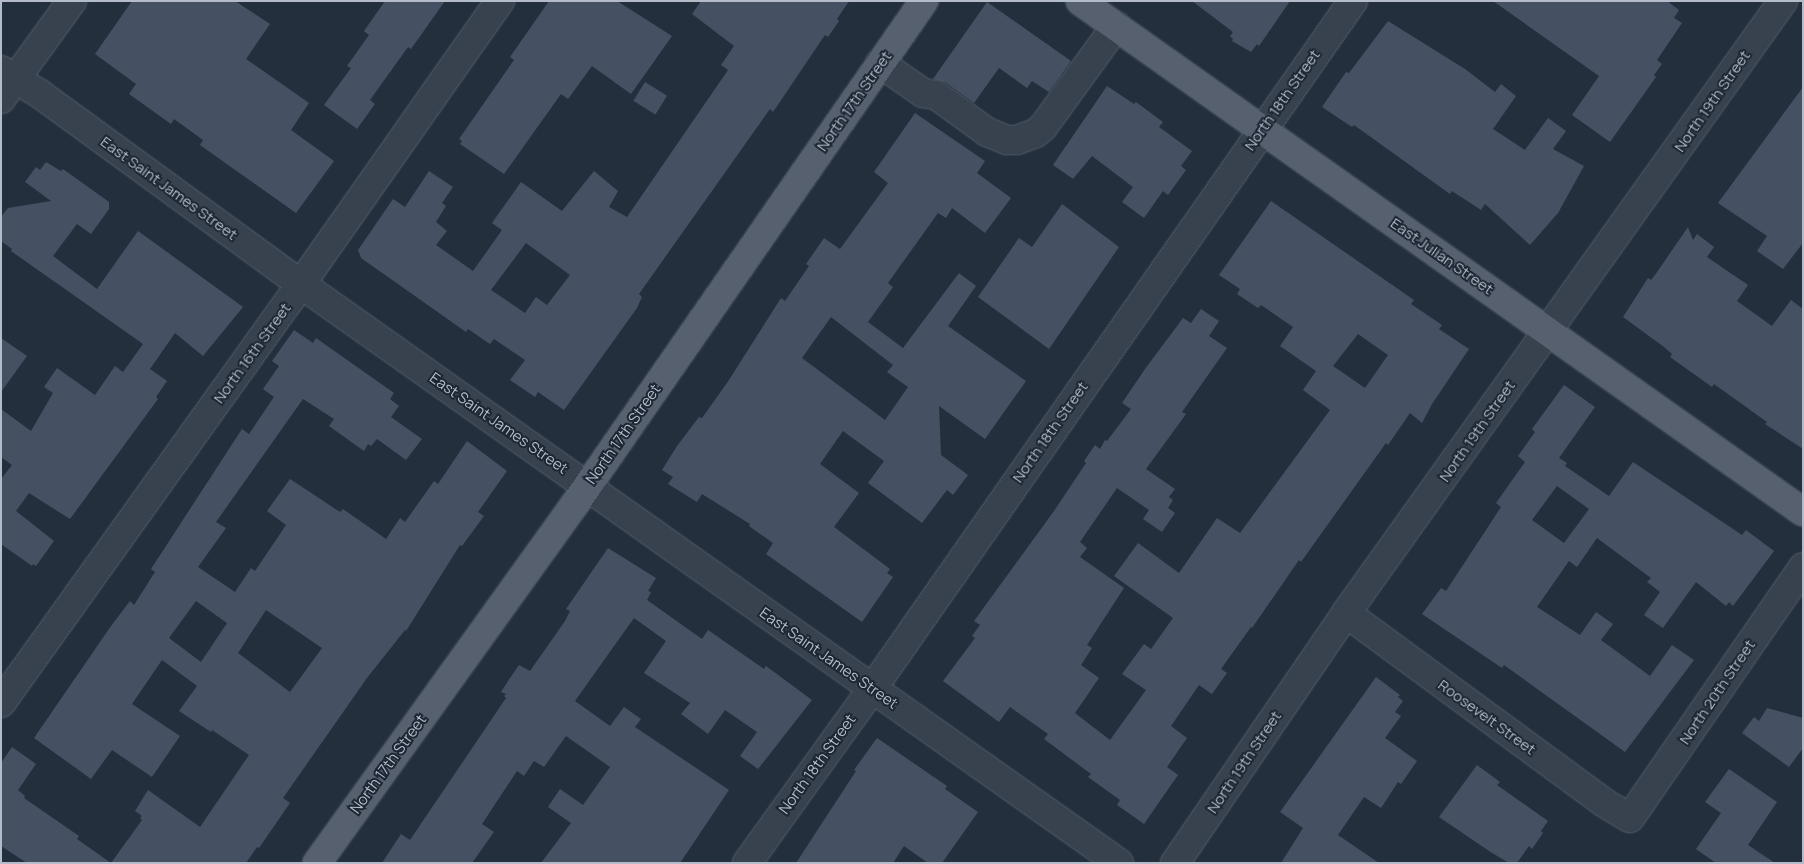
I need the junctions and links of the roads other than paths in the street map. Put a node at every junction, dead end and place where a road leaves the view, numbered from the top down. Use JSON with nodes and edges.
{"nodes":[{"id":1,"x":72,"y":1,"type":"edge"},
{"id":2,"x":500,"y":1,"type":"edge"},
{"id":3,"x":924,"y":1,"type":"edge"},
{"id":4,"x":1080,"y":1,"type":"edge"},
{"id":5,"x":1353,"y":1,"type":"edge"},
{"id":6,"x":1783,"y":1,"type":"edge"},
{"id":7,"x":1116,"y":26,"type":"junction"},
{"id":8,"x":880,"y":63,"type":"junction"},
{"id":9,"x":6,"y":83,"type":"edge"},
{"id":10,"x":1262,"y":129,"type":"junction"},
{"id":11,"x":301,"y":284,"type":"junction"},
{"id":12,"x":1547,"y":331,"type":"junction"},
{"id":13,"x":587,"y":486,"type":"junction"},
{"id":14,"x":1803,"y":512,"type":"edge"},
{"id":15,"x":1803,"y":566,"type":"edge"},
{"id":16,"x":1346,"y":613,"type":"junction"},
{"id":17,"x":872,"y":689,"type":"junction"},
{"id":18,"x":1,"y":703,"type":"edge"},
{"id":19,"x":1630,"y":818,"type":"joint"},
{"id":20,"x":317,"y":863,"type":"edge"},
{"id":21,"x":746,"y":863,"type":"edge"},
{"id":22,"x":1119,"y":863,"type":"edge"},
{"id":23,"x":1176,"y":863,"type":"edge"}],
"edges":[{"from":1,"to":9,"type":"street"},
{"from":2,"to":11,"type":"street","name":"North 16th Street"},
{"from":3,"to":8,"type":"main road","name":"North 17th Street"},
{"from":4,"to":7,"type":"main road","name":"East Julian Street"},
{"from":5,"to":10,"type":"street","name":"North 18th Street"},
{"from":6,"to":12,"type":"street","name":"North 19th Street"},
{"from":7,"to":8,"type":"street"},
{"from":7,"to":10,"type":"main road","name":"East Julian Street"},
{"from":8,"to":13,"type":"main road","name":"North 17th Street"},
{"from":9,"to":11,"type":"street","name":"East Saint James Street"},
{"from":10,"to":12,"type":"main road","name":"East Julian Street"},
{"from":10,"to":17,"type":"street","name":"North 18th Street"},
{"from":11,"to":13,"type":"street","name":"East Saint James Street"},
{"from":11,"to":18,"type":"street","name":"North 16th Street"},
{"from":12,"to":14,"type":"main road","name":"East Julian Street"},
{"from":12,"to":16,"type":"street","name":"North 19th Street"},
{"from":13,"to":17,"type":"street","name":"East Saint James Street"},
{"from":13,"to":20,"type":"main road","name":"North 17th Street"},
{"from":15,"to":19,"type":"street","name":"North 20th Street"},
{"from":16,"to":19,"type":"street","name":"Roosevelt Street"},
{"from":16,"to":23,"type":"street","name":"North 19th Street"},
{"from":17,"to":21,"type":"street","name":"North 18th Street"},
{"from":17,"to":22,"type":"street","name":"East Saint James Street"}]}
